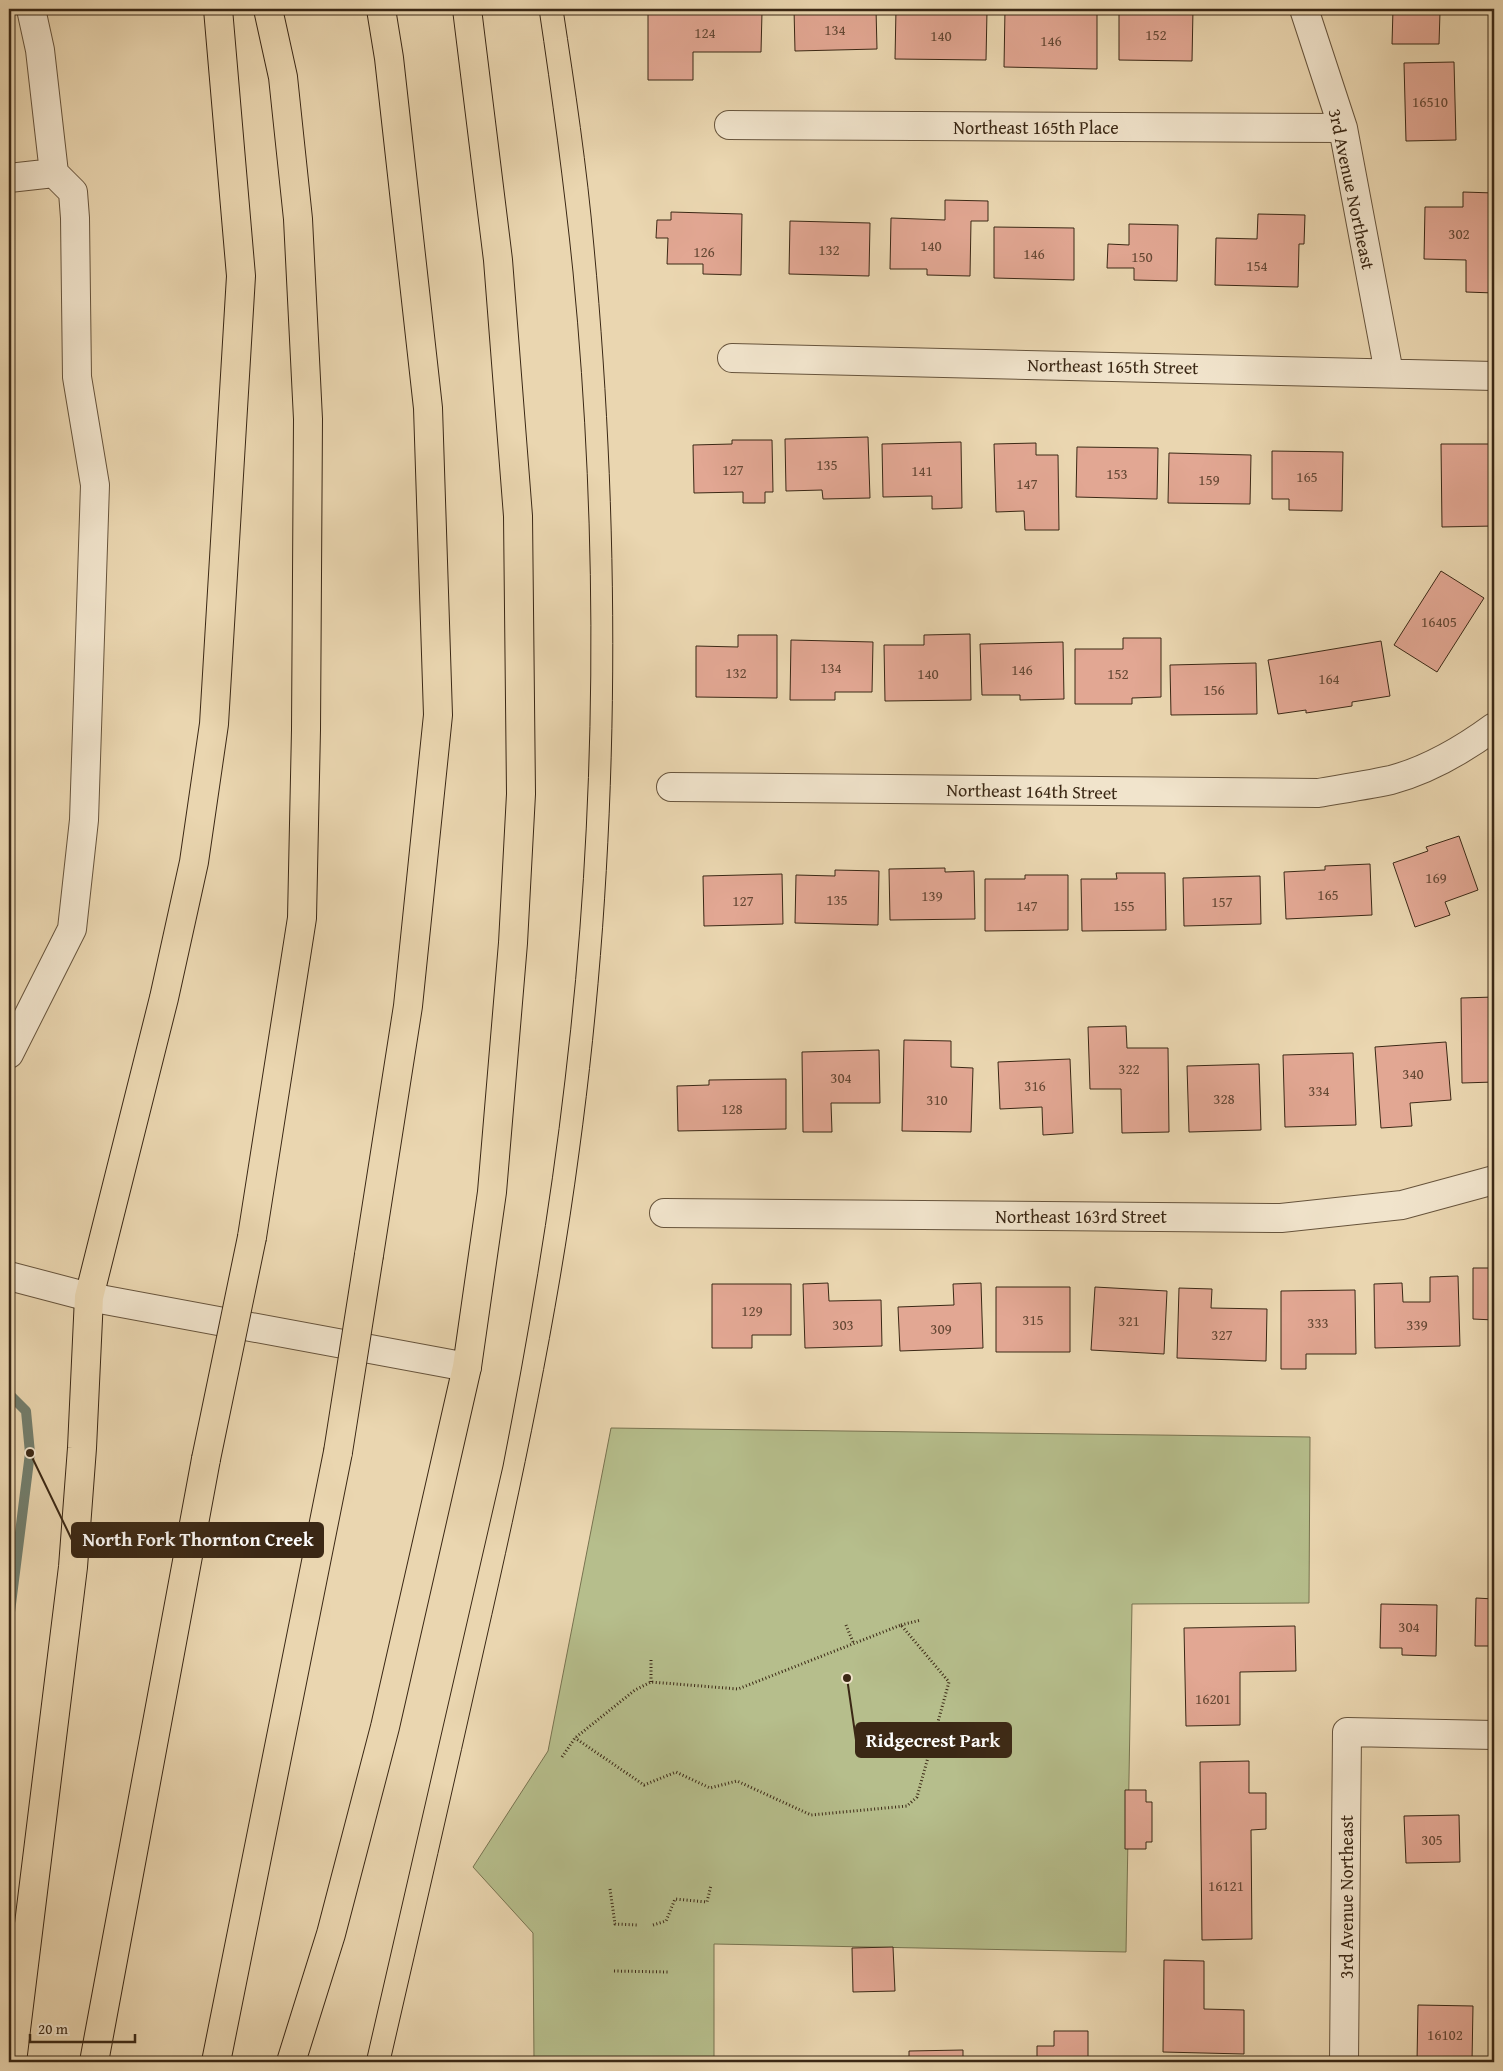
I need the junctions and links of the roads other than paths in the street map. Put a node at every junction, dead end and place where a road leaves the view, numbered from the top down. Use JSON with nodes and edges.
{"nodes":[{"id":1,"x":31,"y":9,"type":"edge"},
{"id":2,"x":218,"y":9,"type":"edge"},
{"id":3,"x":268,"y":9,"type":"edge"},
{"id":4,"x":381,"y":9,"type":"edge"},
{"id":5,"x":467,"y":9,"type":"edge"},
{"id":6,"x":1304,"y":9,"type":"edge"},
{"id":7,"x":729,"y":126,"type":"dead end"},
{"id":8,"x":1343,"y":128,"type":"junction"},
{"id":9,"x":54,"y":173,"type":"junction"},
{"id":10,"x":9,"y":178,"type":"edge"},
{"id":11,"x":732,"y":358,"type":"dead end"},
{"id":12,"x":1389,"y":373,"type":"junction"},
{"id":13,"x":1494,"y":376,"type":"edge"},
{"id":14,"x":1494,"y":727,"type":"edge"},
{"id":15,"x":671,"y":787,"type":"dead end"},
{"id":16,"x":9,"y":1054,"type":"edge"},
{"id":17,"x":1494,"y":1180,"type":"edge"},
{"id":18,"x":664,"y":1213,"type":"dead end"},
{"id":19,"x":9,"y":1276,"type":"edge"},
{"id":20,"x":89,"y":1297,"type":"junction"},
{"id":21,"x":467,"y":1368,"type":"junction"},
{"id":22,"x":1494,"y":1734,"type":"edge"},
{"id":23,"x":12,"y":2062,"type":"edge"},
{"id":24,"x":94,"y":2062,"type":"edge"},
{"id":25,"x":216,"y":2062,"type":"edge"},
{"id":26,"x":291,"y":2062,"type":"edge"},
{"id":27,"x":1344,"y":2062,"type":"edge"}],
"edges":[{"from":1,"to":9,"type":"street"},
{"from":2,"to":20,"type":"highway"},
{"from":3,"to":24,"type":"highway","bridge":true},
{"from":4,"to":25,"type":"highway","bridge":true},
{"from":5,"to":21,"type":"highway"},
{"from":6,"to":8,"type":"street","name":"3rd Avenue Northeast"},
{"from":7,"to":8,"type":"street","name":"Northeast 165th Place"},
{"from":8,"to":12,"type":"street","name":"3rd Avenue Northeast"},
{"from":9,"to":10,"type":"street"},
{"from":9,"to":16,"type":"street"},
{"from":11,"to":12,"type":"street","name":"Northeast 165th Street"},
{"from":12,"to":13,"type":"street","name":"Northeast 165th Street"},
{"from":14,"to":15,"type":"street","name":"Northeast 164th Street"},
{"from":17,"to":18,"type":"street","name":"Northeast 163rd Street"},
{"from":19,"to":20,"type":"street"},
{"from":20,"to":21,"type":"street"},
{"from":20,"to":23,"type":"highway"},
{"from":21,"to":26,"type":"highway"},
{"from":22,"to":27,"type":"street","name":"3rd Avenue Northeast"}]}
